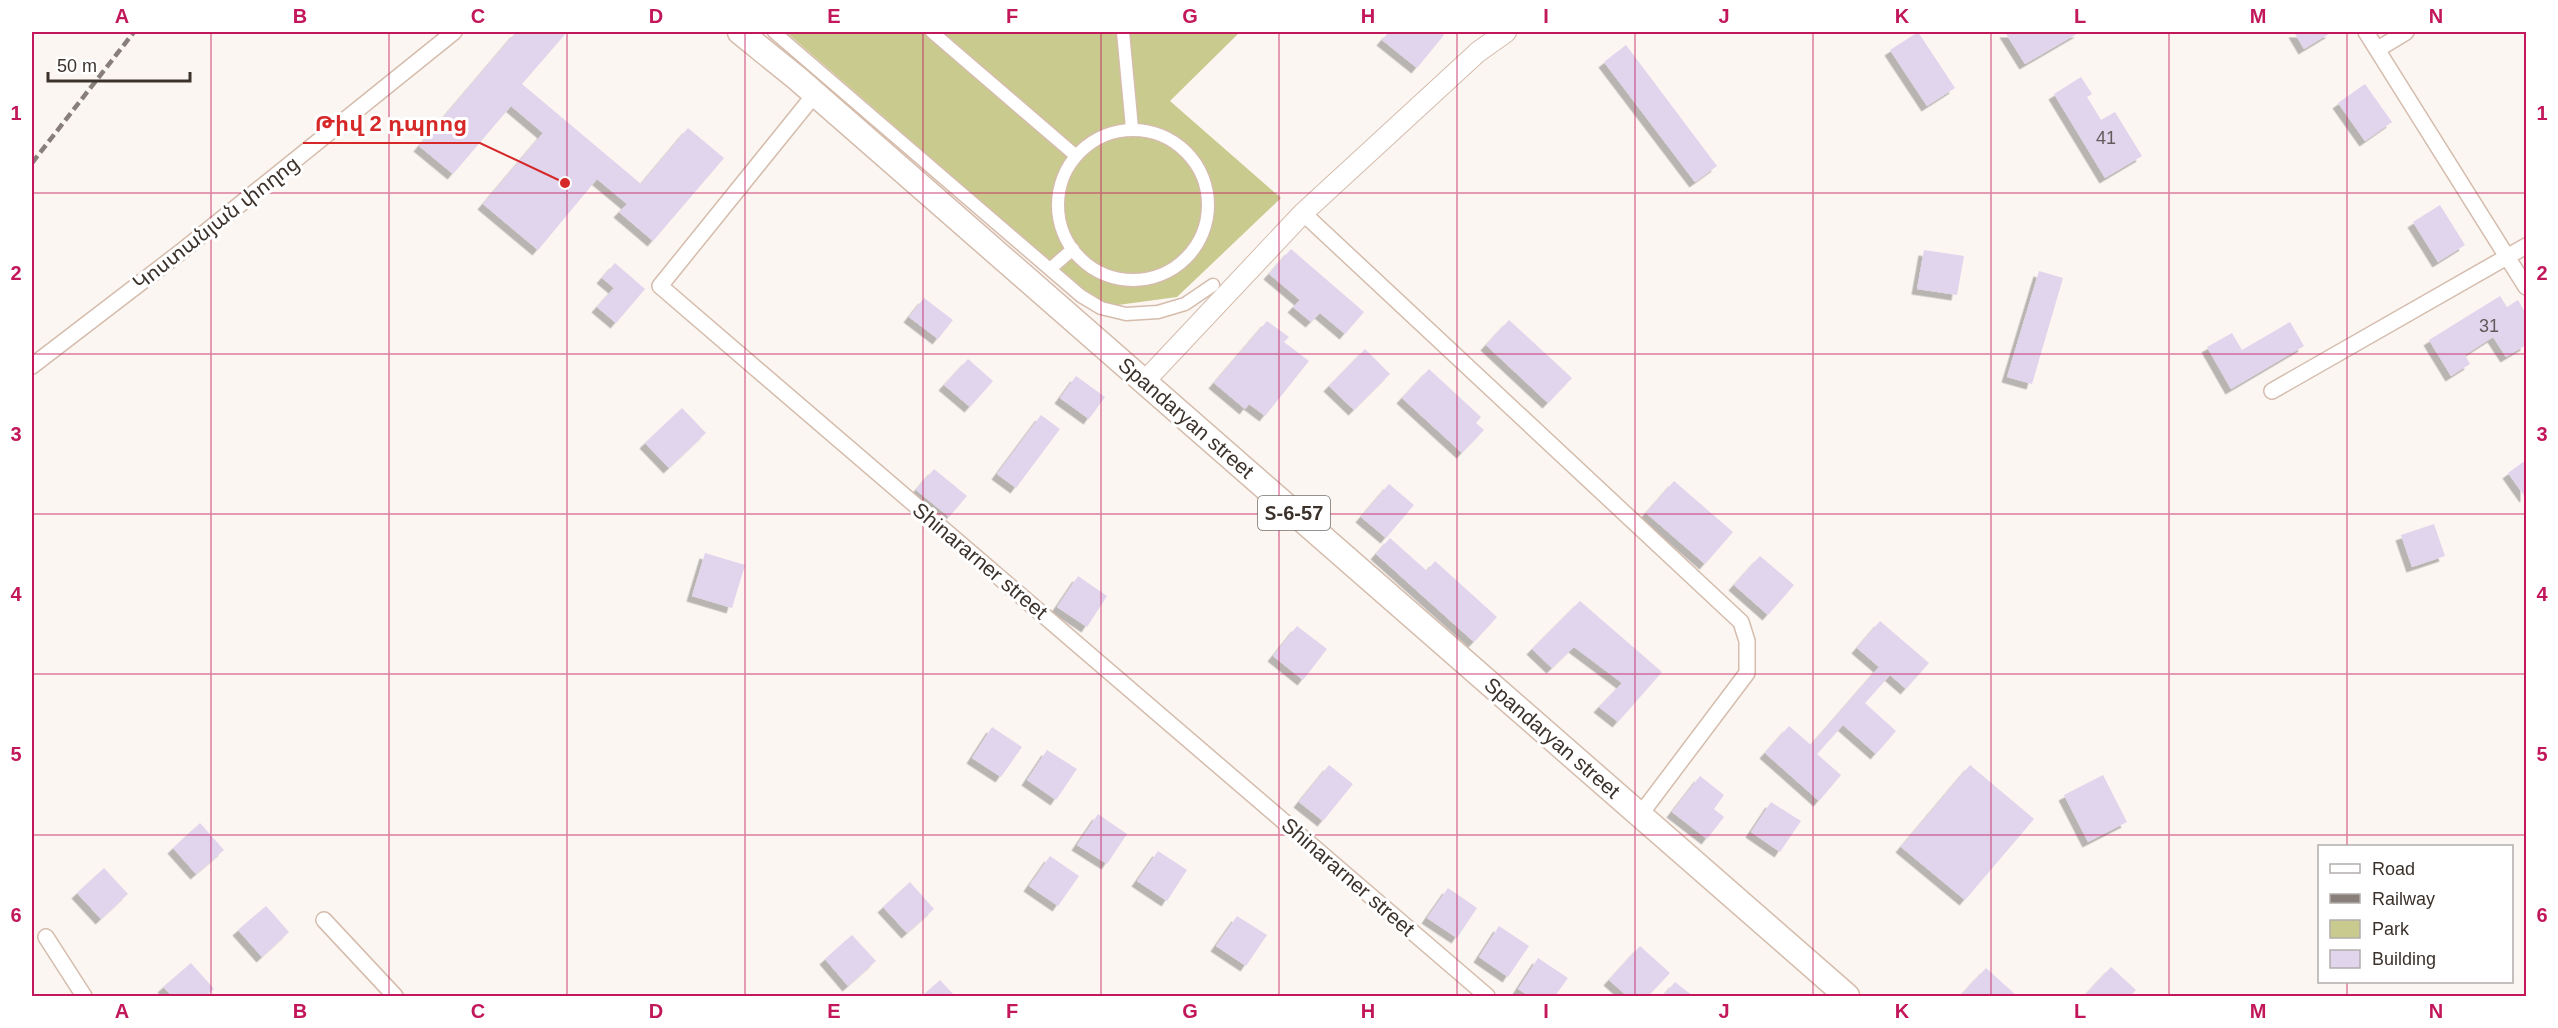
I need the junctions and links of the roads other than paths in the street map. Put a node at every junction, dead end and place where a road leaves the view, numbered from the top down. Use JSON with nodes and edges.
{"nodes":[{"id":1,"x":454,"y":32,"type":"edge"},
{"id":2,"x":740,"y":32,"type":"edge"},
{"id":3,"x":774,"y":32,"type":"edge"},
{"id":4,"x":932,"y":32,"type":"edge"},
{"id":5,"x":1123,"y":32,"type":"edge"},
{"id":6,"x":1506,"y":32,"type":"edge"},
{"id":7,"x":2366,"y":32,"type":"edge"},
{"id":8,"x":2406,"y":32,"type":"edge"},
{"id":9,"x":2378,"y":49,"type":"junction"},
{"id":10,"x":815,"y":94,"type":"junction"},
{"id":11,"x":1132,"y":128,"type":"junction"},
{"id":12,"x":1075,"y":155,"type":"junction"},
{"id":13,"x":1303,"y":213,"type":"junction"},
{"id":14,"x":2526,"y":246,"type":"edge"},
{"id":15,"x":1073,"y":249,"type":"junction"},
{"id":16,"x":2507,"y":257,"type":"junction"},
{"id":17,"x":1050,"y":269,"type":"junction"},
{"id":18,"x":1213,"y":285,"type":"dead end"},
{"id":19,"x":2526,"y":287,"type":"edge"},
{"id":20,"x":32,"y":366,"type":"edge"},
{"id":21,"x":1144,"y":382,"type":"junction"},
{"id":22,"x":2272,"y":391,"type":"dead end"},
{"id":23,"x":1640,"y":814,"type":"junction"},
{"id":24,"x":324,"y":920,"type":"dead end"},
{"id":25,"x":46,"y":937,"type":"dead end"},
{"id":26,"x":84,"y":996,"type":"edge"},
{"id":27,"x":395,"y":996,"type":"edge"},
{"id":28,"x":1486,"y":996,"type":"edge"},
{"id":29,"x":1847,"y":996,"type":"edge"}],
"edges":[{"from":1,"to":20,"type":"street","name":"Կոստանյան փողոց"},
{"from":2,"to":10,"type":"main road","name":"Spandaryan street","number":"Տ-6-57"},
{"from":3,"to":17,"type":"street"},
{"from":4,"to":12,"type":"street"},
{"from":5,"to":11,"type":"street"},
{"from":6,"to":13,"type":"street"},
{"from":7,"to":9,"type":"street"},
{"from":8,"to":9,"type":"street"},
{"from":9,"to":16,"type":"street"},
{"from":10,"to":21,"type":"main road","name":"Spandaryan street","number":"Տ-6-57"},
{"from":10,"to":28,"type":"street","name":"Shinararner street"},
{"from":11,"to":12,"type":"street"},
{"from":11,"to":15,"type":"street"},
{"from":12,"to":15,"type":"street"},
{"from":13,"to":21,"type":"street"},
{"from":13,"to":23,"type":"street"},
{"from":14,"to":16,"type":"street"},
{"from":15,"to":17,"type":"street"},
{"from":16,"to":19,"type":"street"},
{"from":16,"to":22,"type":"street"},
{"from":17,"to":18,"type":"street"},
{"from":21,"to":23,"type":"main road","name":"Spandaryan street","number":"Տ-6-57"},
{"from":23,"to":29,"type":"main road","name":"Spandaryan street","number":"Տ-6-57"},
{"from":24,"to":27,"type":"street"},
{"from":25,"to":26,"type":"street"}]}
